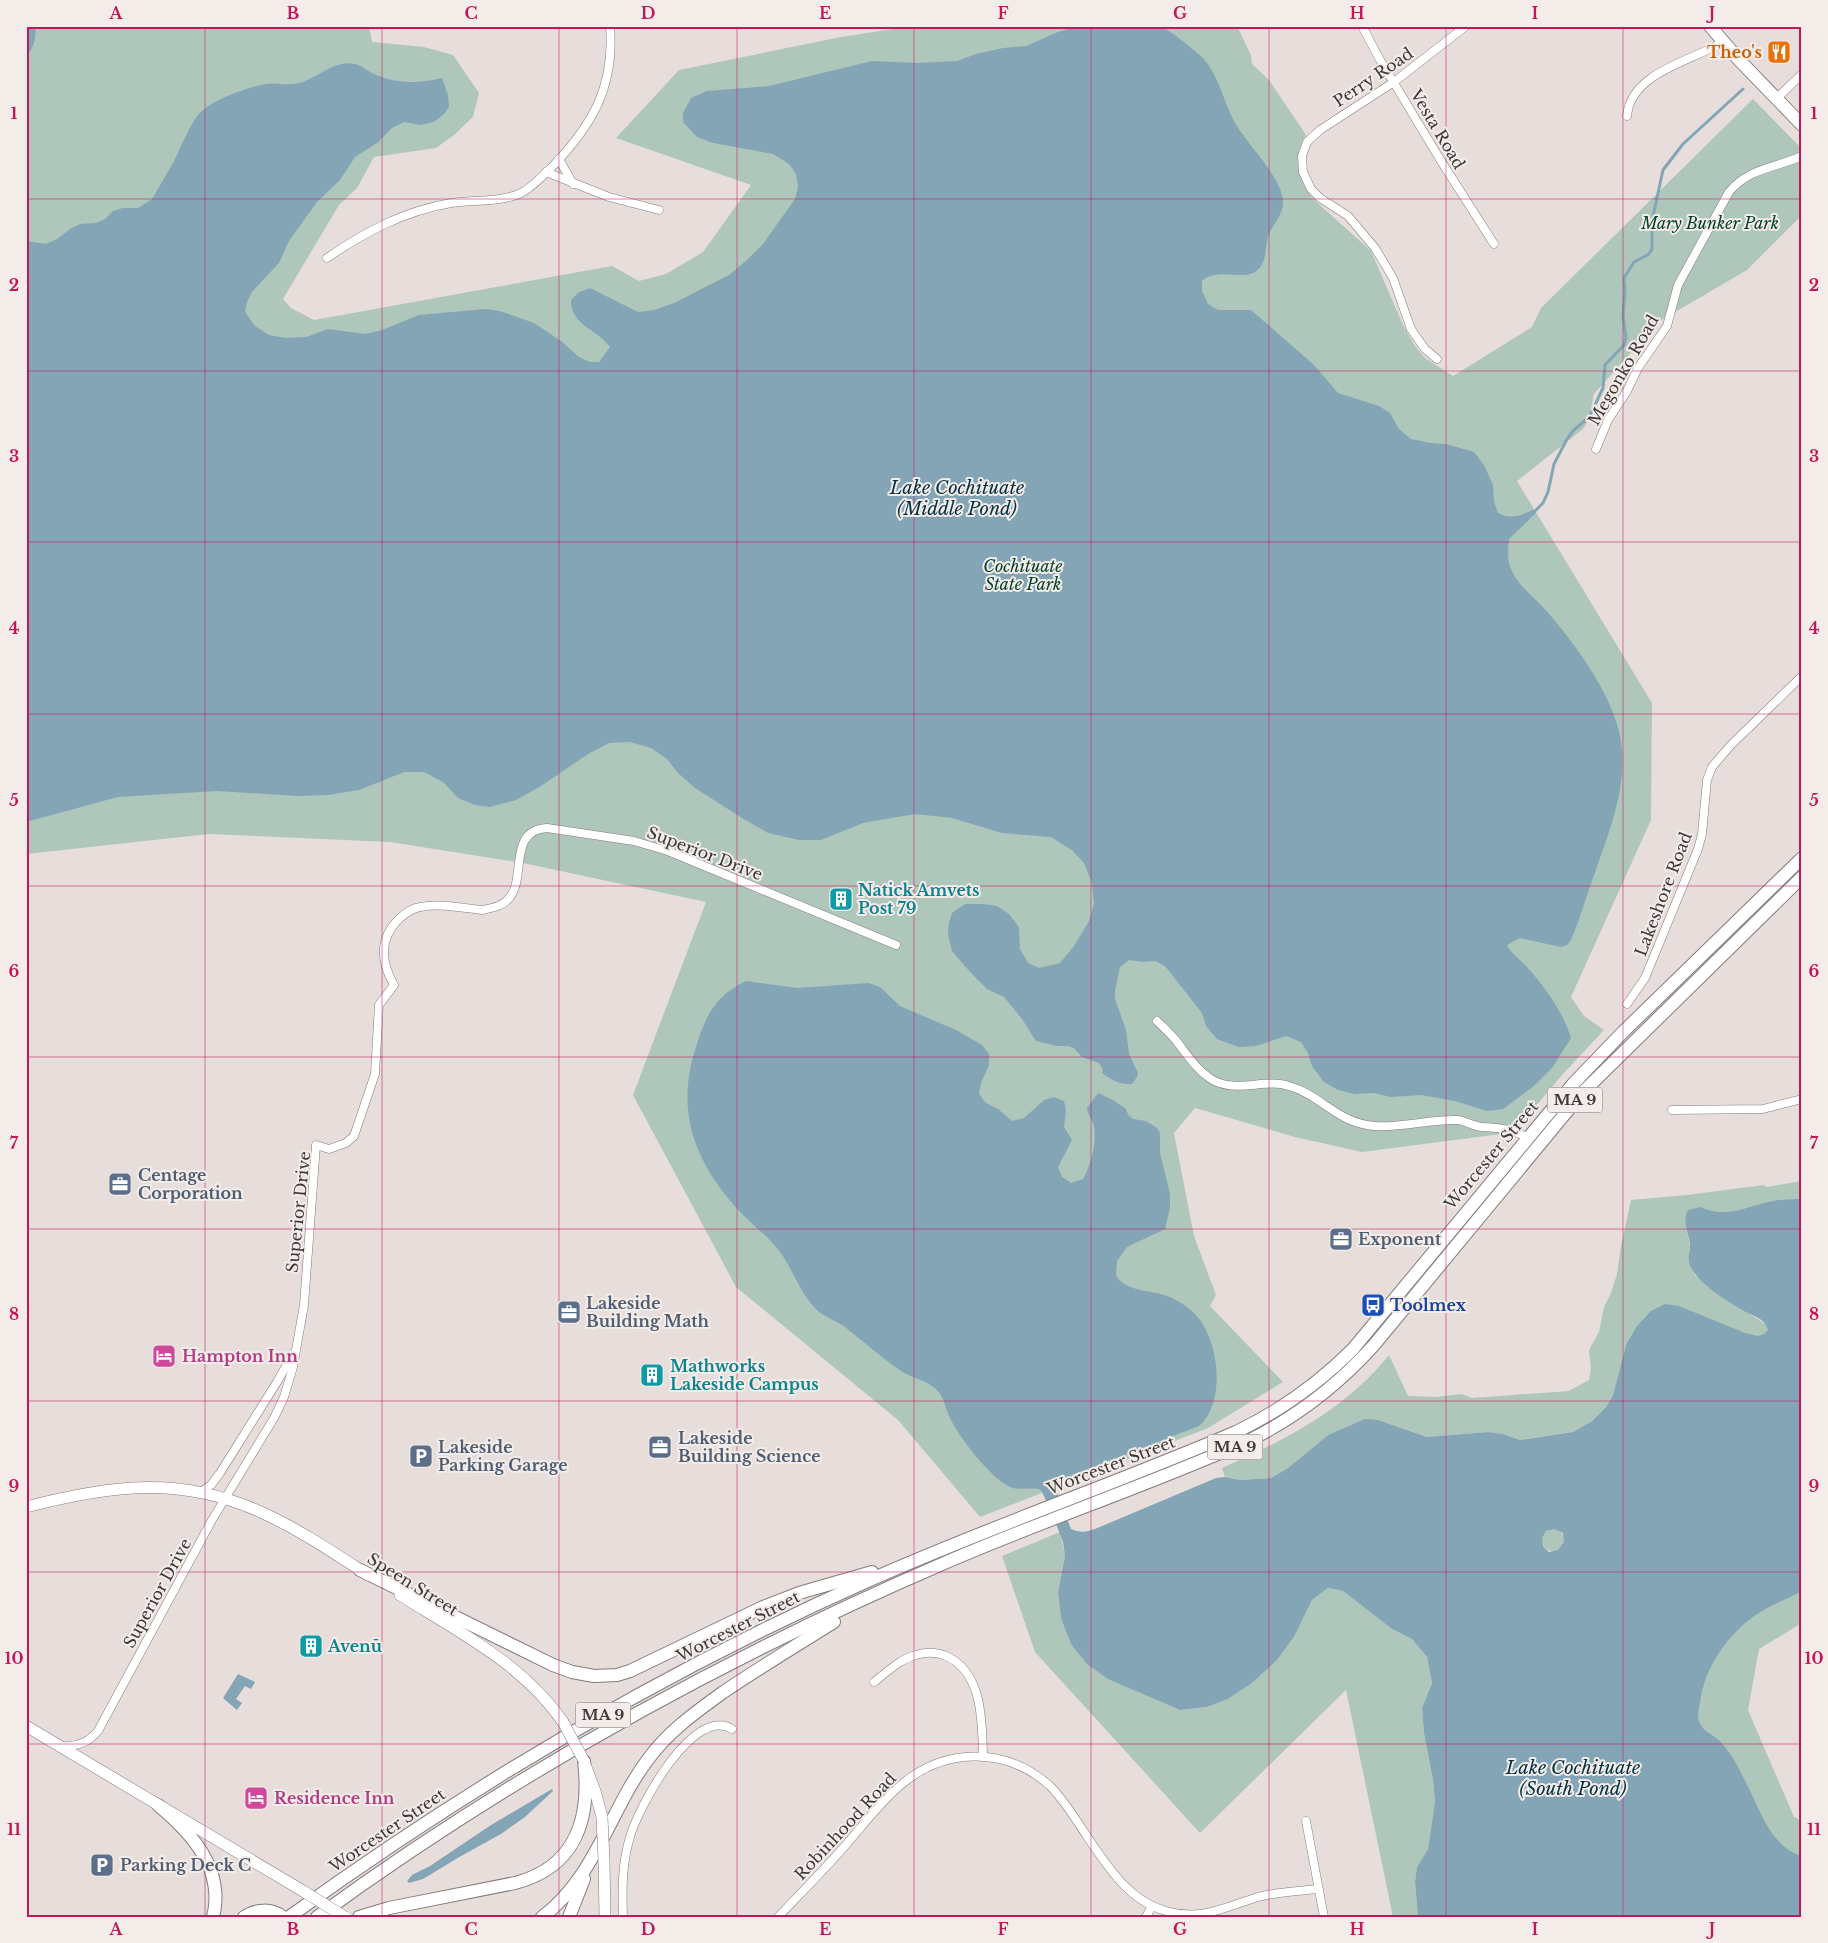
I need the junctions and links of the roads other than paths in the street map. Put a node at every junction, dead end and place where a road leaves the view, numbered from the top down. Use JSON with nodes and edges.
{"nodes":[{"id":1,"x":610,"y":26,"type":"edge"},
{"id":2,"x":1362,"y":26,"type":"edge"},
{"id":3,"x":1466,"y":26,"type":"edge"},
{"id":4,"x":1710,"y":26,"type":"edge"},
{"id":5,"x":1723,"y":42,"type":"junction"},
{"id":6,"x":1802,"y":74,"type":"edge"},
{"id":7,"x":1394,"y":82,"type":"junction"},
{"id":8,"x":1776,"y":99,"type":"junction"},
{"id":9,"x":1627,"y":116,"type":"dead end"},
{"id":10,"x":1802,"y":125,"type":"edge"},
{"id":11,"x":1802,"y":156,"type":"edge"},
{"id":12,"x":559,"y":159,"type":"junction"},
{"id":13,"x":546,"y":172,"type":"junction"},
{"id":14,"x":573,"y":184,"type":"junction"},
{"id":15,"x":659,"y":210,"type":"dead end"},
{"id":16,"x":1494,"y":244,"type":"dead end"},
{"id":17,"x":327,"y":258,"type":"dead end"},
{"id":18,"x":1437,"y":359,"type":"dead end"},
{"id":19,"x":1596,"y":449,"type":"dead end"},
{"id":20,"x":1802,"y":676,"type":"edge"},
{"id":21,"x":1802,"y":858,"type":"edge"},
{"id":22,"x":1802,"y":877,"type":"edge"},
{"id":23,"x":896,"y":945,"type":"dead end"},
{"id":24,"x":1627,"y":1004,"type":"dead end"},
{"id":25,"x":1157,"y":1021,"type":"dead end"},
{"id":26,"x":1802,"y":1099,"type":"edge"},
{"id":27,"x":1672,"y":1110,"type":"dead end"},
{"id":28,"x":1527,"y":1137,"type":"junction"},
{"id":29,"x":296,"y":1348,"type":"junction"},
{"id":30,"x":201,"y":1492,"type":"junction"},
{"id":31,"x":225,"y":1498,"type":"junction"},
{"id":32,"x":49,"y":1501,"type":"junction"},
{"id":33,"x":1070,"y":1505,"type":"junction"},
{"id":34,"x":26,"y":1508,"type":"edge"},
{"id":35,"x":26,"y":1515,"type":"edge"},
{"id":36,"x":938,"y":1551,"type":"junction"},
{"id":37,"x":360,"y":1570,"type":"junction"},
{"id":38,"x":885,"y":1590,"type":"junction"},
{"id":39,"x":874,"y":1682,"type":"dead end"},
{"id":40,"x":26,"y":1726,"type":"edge"},
{"id":41,"x":732,"y":1729,"type":"dead end"},
{"id":42,"x":57,"y":1745,"type":"junction"},
{"id":43,"x":982,"y":1756,"type":"junction"},
{"id":44,"x":584,"y":1761,"type":"junction"},
{"id":45,"x":158,"y":1806,"type":"junction"},
{"id":46,"x":1306,"y":1822,"type":"dead end"},
{"id":47,"x":591,"y":1861,"type":"junction"},
{"id":48,"x":1318,"y":1889,"type":"junction"},
{"id":49,"x":1152,"y":1906,"type":"junction"},
{"id":50,"x":279,"y":1914,"type":"edge"},
{"id":51,"x":213,"y":1917,"type":"edge"},
{"id":52,"x":244,"y":1917,"type":"edge"},
{"id":53,"x":289,"y":1917,"type":"edge"},
{"id":54,"x":317,"y":1917,"type":"edge"},
{"id":55,"x":345,"y":1917,"type":"edge"},
{"id":56,"x":359,"y":1917,"type":"edge"},
{"id":57,"x":542,"y":1917,"type":"edge"},
{"id":58,"x":569,"y":1917,"type":"edge"},
{"id":59,"x":605,"y":1917,"type":"edge"},
{"id":60,"x":623,"y":1917,"type":"edge"},
{"id":61,"x":778,"y":1917,"type":"edge"},
{"id":62,"x":1146,"y":1917,"type":"edge"},
{"id":63,"x":1324,"y":1917,"type":"edge"}],
"edges":[{"from":1,"to":12,"type":"street"},
{"from":2,"to":7,"type":"street","name":"Vesta Road"},
{"from":3,"to":7,"type":"street","name":"Perry Road"},
{"from":4,"to":5,"type":"main road"},
{"from":5,"to":8,"type":"main road"},
{"from":5,"to":9,"type":"street"},
{"from":6,"to":8,"type":"street"},
{"from":7,"to":16,"type":"street","name":"Vesta Road"},
{"from":7,"to":18,"type":"street","name":"Perry Road"},
{"from":8,"to":10,"type":"main road"},
{"from":11,"to":19,"type":"street","name":"Megonko Road"},
{"from":12,"to":13,"type":"street"},
{"from":12,"to":14,"type":"street"},
{"from":13,"to":14,"type":"street"},
{"from":13,"to":17,"type":"street"},
{"from":14,"to":15,"type":"street"},
{"from":20,"to":24,"type":"street","name":"Lakeshore Road"},
{"from":21,"to":28,"type":"main road","name":"Worcester Street","number":"MA 9"},
{"from":22,"to":33,"type":"main road","name":"Worcester Street","number":"MA 9"},
{"from":23,"to":29,"type":"street","name":"Superior Drive"},
{"from":25,"to":28,"type":"street"},
{"from":26,"to":27,"type":"street"},
{"from":28,"to":33,"type":"main road","name":"Worcester Street","number":"MA 9"},
{"from":29,"to":30,"type":"street","name":"Superior Drive"},
{"from":29,"to":31,"type":"street","name":"Superior Drive"},
{"from":30,"to":31,"type":"main road","name":"Speen Street"},
{"from":30,"to":32,"type":"main road","name":"Speen Street"},
{"from":31,"to":37,"type":"main road","name":"Speen Street"},
{"from":31,"to":42,"type":"street","name":"Superior Drive"},
{"from":32,"to":34,"type":"main road"},
{"from":32,"to":35,"type":"main road"},
{"from":33,"to":36,"type":"main road","name":"Worcester Street","number":"MA 9"},
{"from":33,"to":38,"type":"main road","name":"Worcester Street","number":"MA 9"},
{"from":36,"to":37,"type":"main road"},
{"from":36,"to":53,"type":"main road","name":"Worcester Street","number":"MA 9"},
{"from":37,"to":44,"type":"main road","name":"Speen Street","bridge":true},
{"from":38,"to":47,"type":"main road"},
{"from":38,"to":54,"type":"main road","name":"Worcester Street","number":"MA 9"},
{"from":39,"to":43,"type":"street"},
{"from":40,"to":42,"type":"main road"},
{"from":41,"to":60,"type":"street"},
{"from":42,"to":45,"type":"main road"},
{"from":43,"to":49,"type":"street","name":"Robinhood Road"},
{"from":43,"to":61,"type":"street","name":"Robinhood Road"},
{"from":44,"to":56,"type":"main road"},
{"from":44,"to":59,"type":"main road","name":"Speen Street","bridge":true},
{"from":45,"to":51,"type":"main road"},
{"from":45,"to":55,"type":"main road","bridge":true},
{"from":46,"to":48,"type":"street"},
{"from":47,"to":57,"type":"main road"},
{"from":47,"to":58,"type":"main road"},
{"from":48,"to":49,"type":"street","name":"Robinhood Road"},
{"from":48,"to":63,"type":"street"},
{"from":49,"to":62,"type":"street"},
{"from":50,"to":52,"type":"main road"}]}
